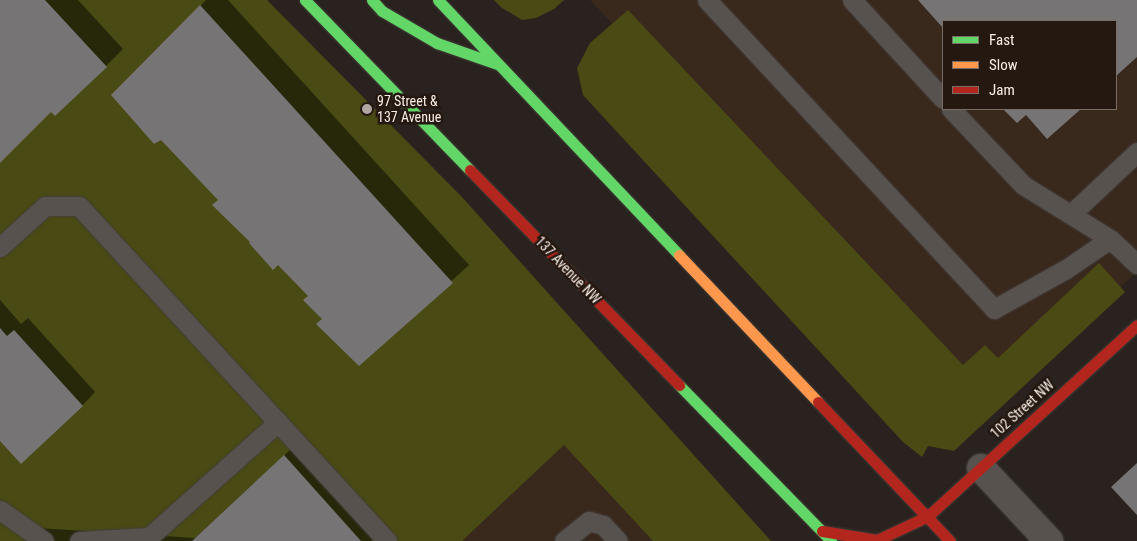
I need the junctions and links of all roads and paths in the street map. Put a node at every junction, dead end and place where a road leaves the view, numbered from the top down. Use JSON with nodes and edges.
{"nodes":[{"id":1,"x":305,"y":0,"type":"edge"},
{"id":2,"x":372,"y":0,"type":"edge"},
{"id":3,"x":438,"y":0,"type":"edge"},
{"id":4,"x":707,"y":0,"type":"edge"},
{"id":5,"x":852,"y":0,"type":"edge"},
{"id":6,"x":497,"y":64,"type":"junction"},
{"id":7,"x":942,"y":98,"type":"edge"},
{"id":8,"x":952,"y":110,"type":"edge"},
{"id":9,"x":1137,"y":152,"type":"edge"},
{"id":10,"x":1071,"y":214,"type":"junction"},
{"id":11,"x":1110,"y":239,"type":"junction"},
{"id":12,"x":0,"y":247,"type":"edge"},
{"id":13,"x":1137,"y":264,"type":"edge"},
{"id":14,"x":1137,"y":325,"type":"edge"},
{"id":15,"x":278,"y":422,"type":"junction"},
{"id":16,"x":981,"y":468,"type":"junction"},
{"id":17,"x":0,"y":510,"type":"edge"},
{"id":18,"x":928,"y":516,"type":"junction"},
{"id":19,"x":822,"y":531,"type":"junction"},
{"id":20,"x":44,"y":541,"type":"edge"},
{"id":21,"x":79,"y":541,"type":"edge"},
{"id":22,"x":387,"y":541,"type":"edge"},
{"id":23,"x":564,"y":541,"type":"edge"},
{"id":24,"x":618,"y":541,"type":"edge"},
{"id":25,"x":831,"y":541,"type":"edge"},
{"id":26,"x":950,"y":541,"type":"edge"},
{"id":27,"x":1050,"y":541,"type":"edge"}],
"edges":[{"from":1,"to":19,"type":"main road","name":"137 Avenue NW"},
{"from":2,"to":6,"type":"main road"},
{"from":3,"to":6,"type":"main road"},
{"from":4,"to":11,"type":"lane"},
{"from":5,"to":7,"type":"lane"},
{"from":6,"to":18,"type":"main road"},
{"from":8,"to":10,"type":"lane"},
{"from":9,"to":10,"type":"lane"},
{"from":10,"to":11,"type":"lane"},
{"from":11,"to":13,"type":"lane"},
{"from":12,"to":15,"type":"lane"},
{"from":14,"to":16,"type":"main road","name":"102 Street NW"},
{"from":15,"to":21,"type":"lane"},
{"from":15,"to":22,"type":"lane"},
{"from":16,"to":18,"type":"main road","name":"102 Street NW"},
{"from":16,"to":27,"type":"street"},
{"from":17,"to":20,"type":"lane"},
{"from":18,"to":19,"type":"main road","name":"102 Street NW"},
{"from":18,"to":26,"type":"main road"},
{"from":19,"to":25,"type":"main road","name":"137 Avenue NW"},
{"from":23,"to":24,"type":"lane"}]}
